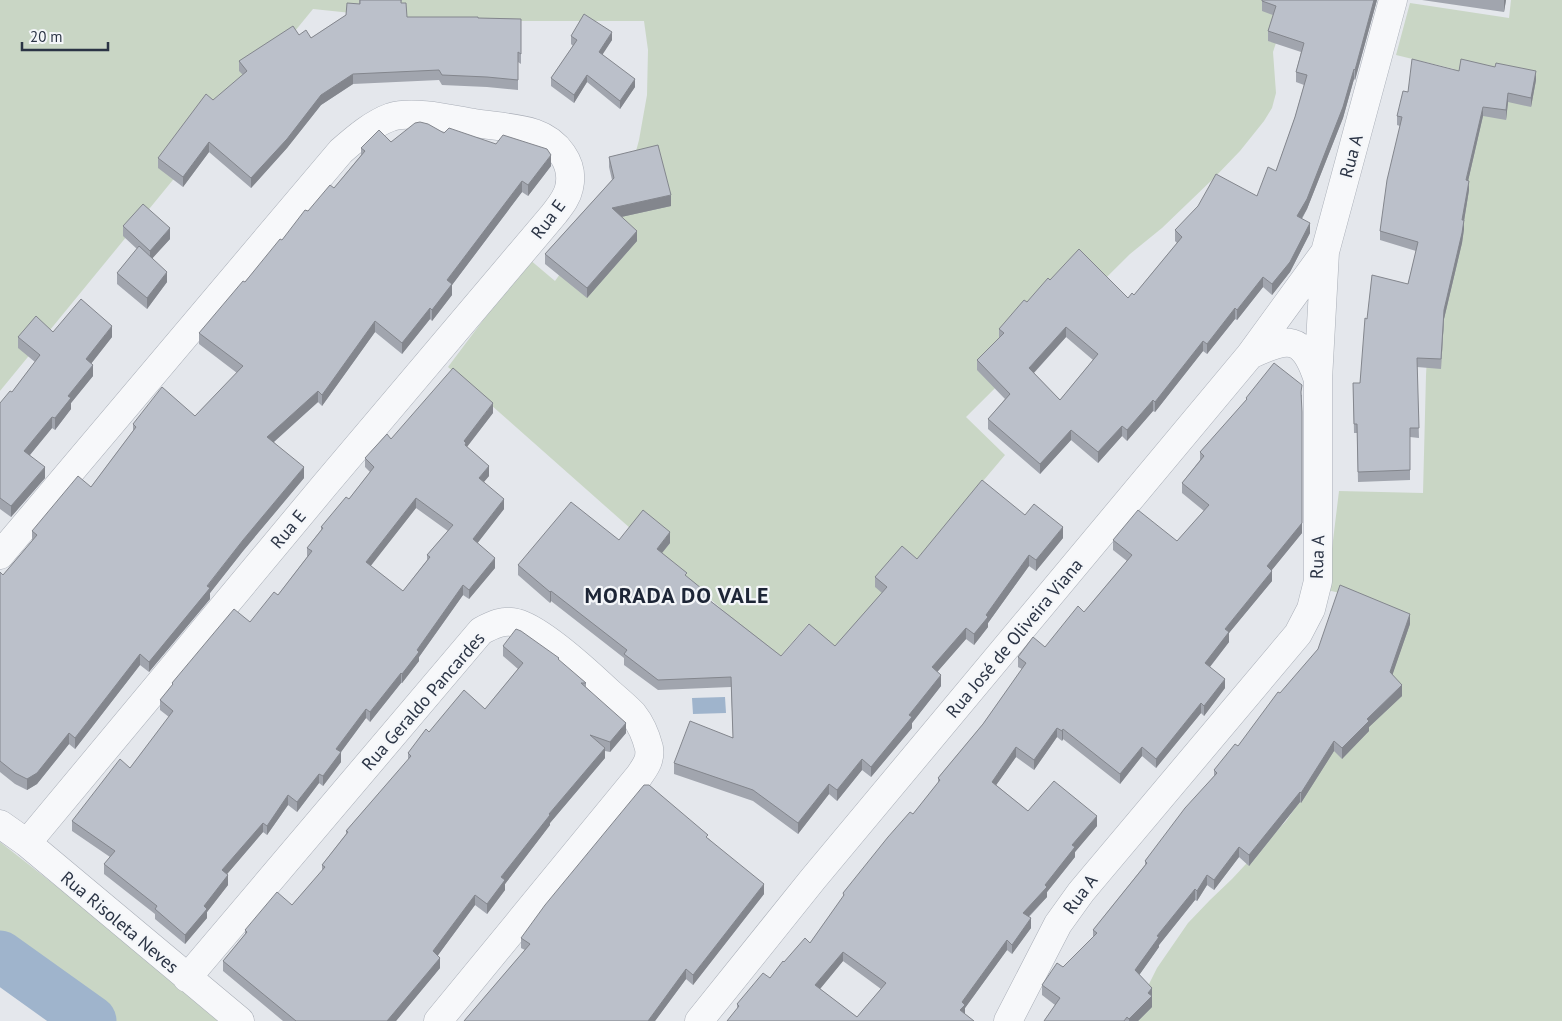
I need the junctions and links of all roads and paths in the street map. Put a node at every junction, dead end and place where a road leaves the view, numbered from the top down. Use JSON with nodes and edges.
{"nodes":[{"id":1,"x":1393,"y":0,"type":"edge"},
{"id":2,"x":1326,"y":252,"type":"junction"},
{"id":3,"x":1250,"y":355,"type":"junction"},
{"id":4,"x":1318,"y":380,"type":"junction"},
{"id":5,"x":0,"y":555,"type":"edge"},
{"id":6,"x":0,"y":824,"type":"edge"},
{"id":7,"x":27,"y":843,"type":"junction"},
{"id":8,"x":187,"y":978,"type":"junction"},
{"id":9,"x":240,"y":1021,"type":"edge"},
{"id":10,"x":438,"y":1021,"type":"edge"},
{"id":11,"x":699,"y":1021,"type":"edge"},
{"id":12,"x":1008,"y":1021,"type":"edge"}],
"edges":[{"from":1,"to":2,"type":"street","name":"Rua A"},
{"from":2,"to":3,"type":"street","name":"Rua José de Oliveira Viana"},
{"from":2,"to":4,"type":"street","name":"Rua A"},
{"from":3,"to":4,"type":"street"},
{"from":3,"to":11,"type":"street","name":"Rua José de Oliveira Viana"},
{"from":4,"to":12,"type":"street","name":"Rua A"},
{"from":5,"to":7,"type":"street","name":"Rua E"},
{"from":6,"to":7,"type":"street","name":"Rua Risoleta Neves"},
{"from":7,"to":8,"type":"street","name":"Rua Risoleta Neves"},
{"from":8,"to":9,"type":"street","name":"Rua Risoleta Neves"},
{"from":8,"to":10,"type":"street","name":"Rua Geraldo Pancardes"}]}
